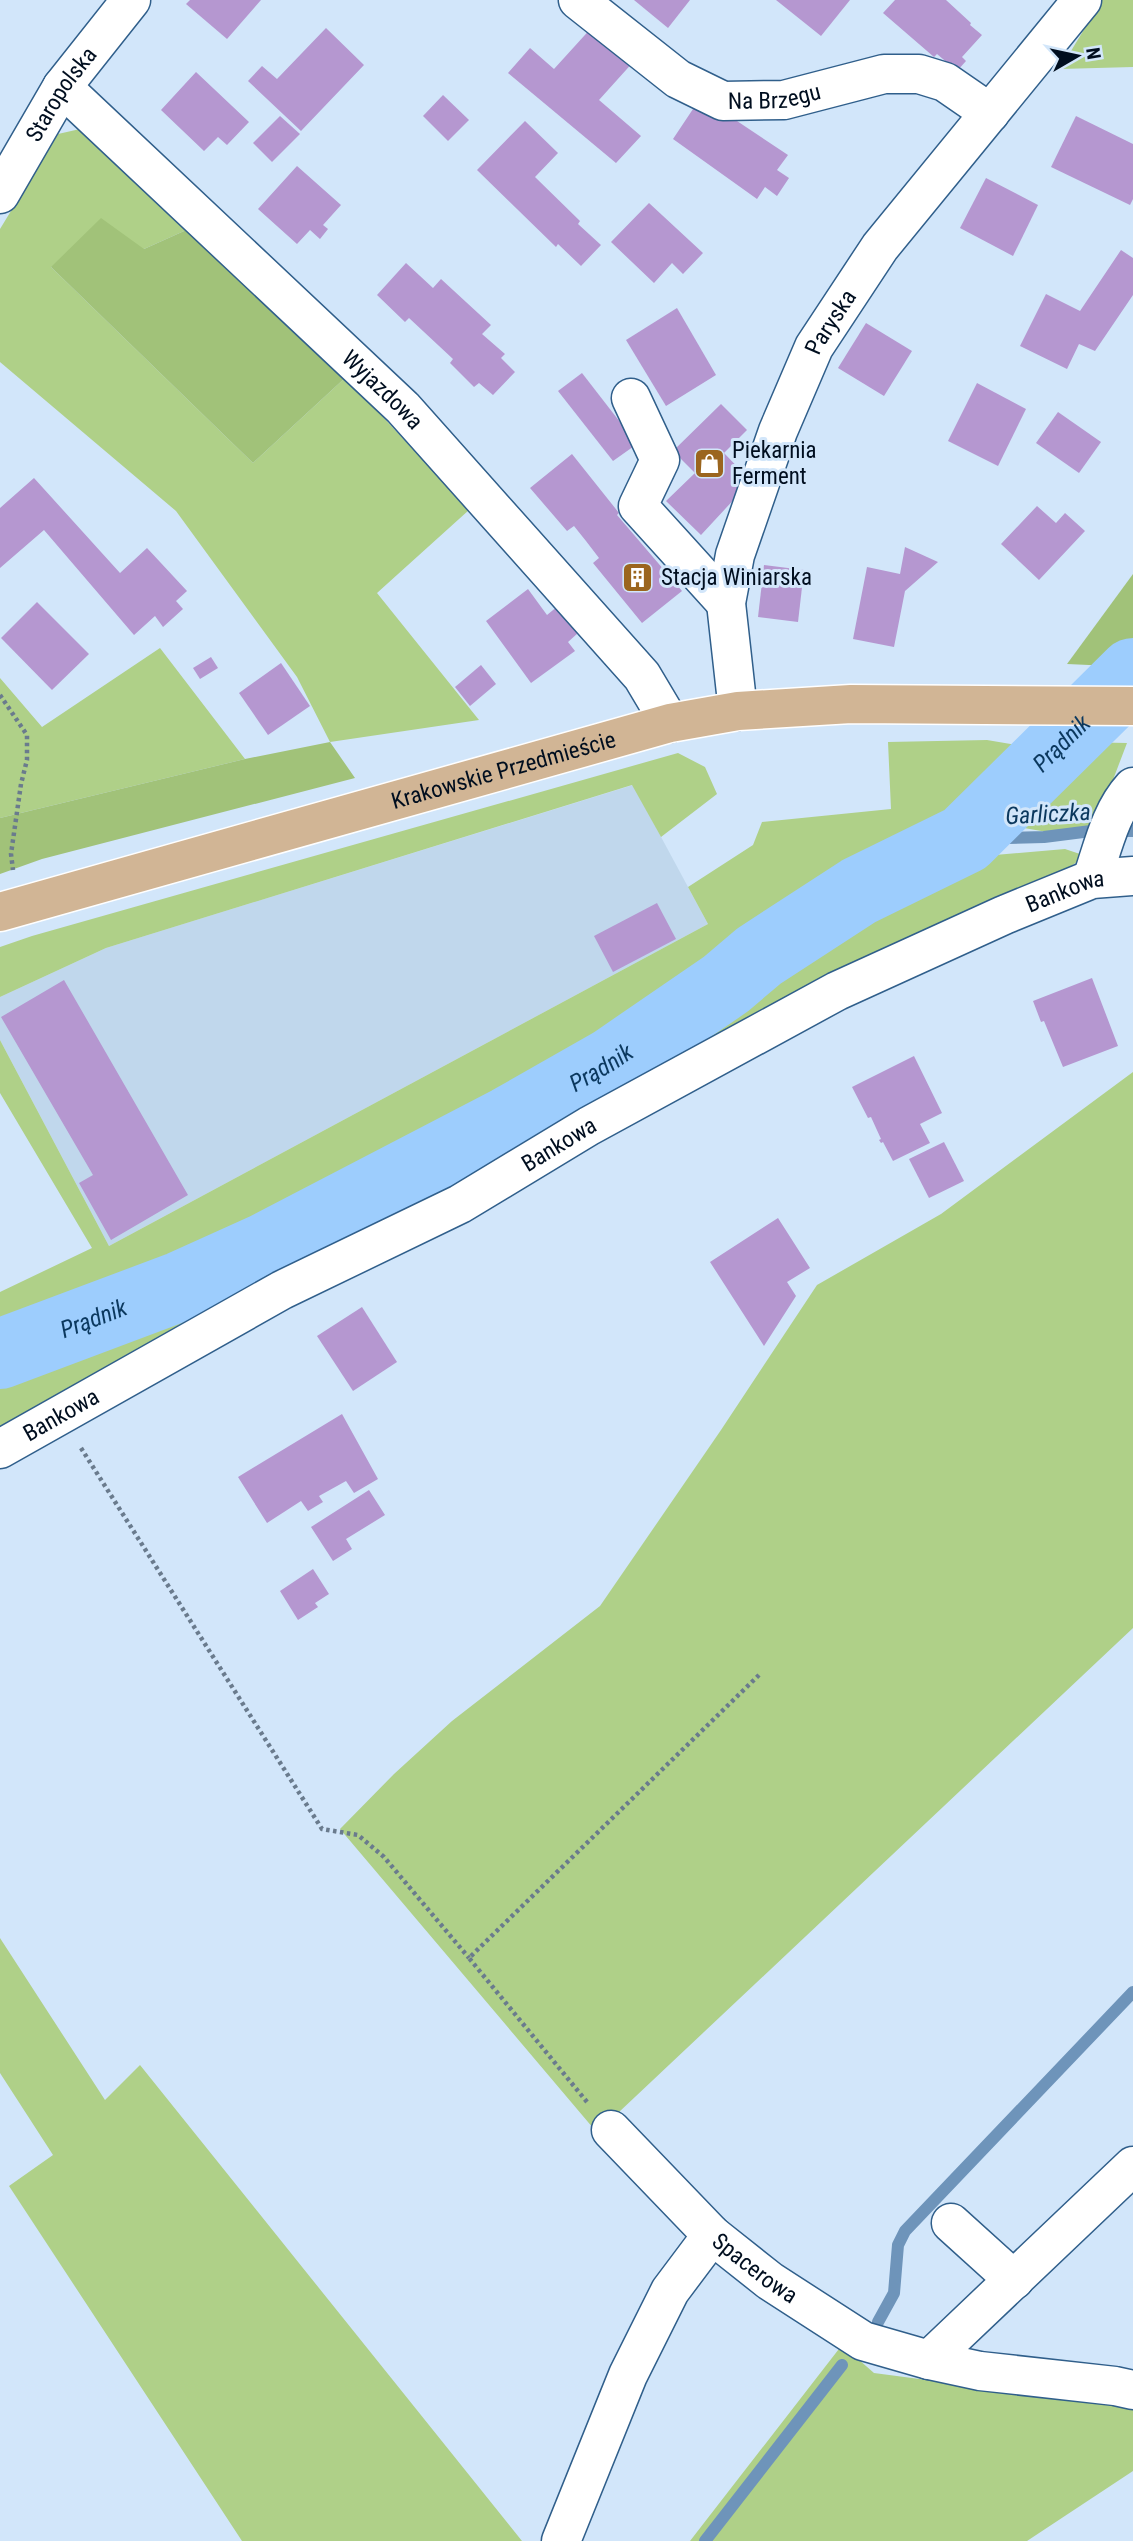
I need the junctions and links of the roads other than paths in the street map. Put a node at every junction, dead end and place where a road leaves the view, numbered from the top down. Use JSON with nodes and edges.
{"nodes":[{"id":1,"x":131,"y":0,"type":"edge"},
{"id":2,"x":578,"y":0,"type":"edge"},
{"id":3,"x":1082,"y":0,"type":"edge"},
{"id":4,"x":62,"y":87,"type":"junction"},
{"id":5,"x":990,"y":113,"type":"junction"},
{"id":6,"x":0,"y":194,"type":"edge"},
{"id":7,"x":631,"y":398,"type":"dead end"},
{"id":8,"x":726,"y":603,"type":"junction"},
{"id":9,"x":1133,"y":706,"type":"edge"},
{"id":10,"x":738,"y":711,"type":"junction"},
{"id":11,"x":670,"y":723,"type":"junction"},
{"id":12,"x":1123,"y":801,"type":"edge"},
{"id":13,"x":1133,"y":876,"type":"edge"},
{"id":14,"x":1092,"y":879,"type":"junction"},
{"id":15,"x":8,"y":909,"type":"edge"},
{"id":16,"x":0,"y":1449,"type":"edge"},
{"id":17,"x":611,"y":2130,"type":"road end"},
{"id":18,"x":1133,"y":2166,"type":"edge"},
{"id":19,"x":951,"y":2222,"type":"dead end"},
{"id":20,"x":712,"y":2235,"type":"junction"},
{"id":21,"x":1014,"y":2280,"type":"junction"},
{"id":22,"x":929,"y":2360,"type":"junction"},
{"id":23,"x":1133,"y":2390,"type":"edge"},
{"id":24,"x":561,"y":2541,"type":"edge"}],
"edges":[{"from":1,"to":4,"type":"street","name":"Staropolska"},
{"from":2,"to":5,"type":"street","name":"Na Brzegu"},
{"from":3,"to":5,"type":"street","name":"Paryska"},
{"from":4,"to":6,"type":"street","name":"Staropolska"},
{"from":4,"to":11,"type":"street","name":"Wyjazdowa"},
{"from":5,"to":8,"type":"street","name":"Paryska"},
{"from":7,"to":8,"type":"street"},
{"from":8,"to":10,"type":"street","name":"Paryska"},
{"from":9,"to":10,"type":"main road","name":"Krakowskie Przedmieście"},
{"from":10,"to":11,"type":"main road","name":"Krakowskie Przedmieście"},
{"from":11,"to":15,"type":"main road","name":"Krakowskie Przedmieście"},
{"from":12,"to":14,"type":"street"},
{"from":13,"to":14,"type":"street","name":"Bankowa"},
{"from":14,"to":16,"type":"street","name":"Bankowa"},
{"from":17,"to":20,"type":"street","name":"Spacerowa"},
{"from":18,"to":21,"type":"street"},
{"from":19,"to":21,"type":"street"},
{"from":20,"to":22,"type":"street","name":"Spacerowa"},
{"from":20,"to":24,"type":"street"},
{"from":21,"to":22,"type":"street"},
{"from":22,"to":23,"type":"street","name":"Spacerowa"}]}
